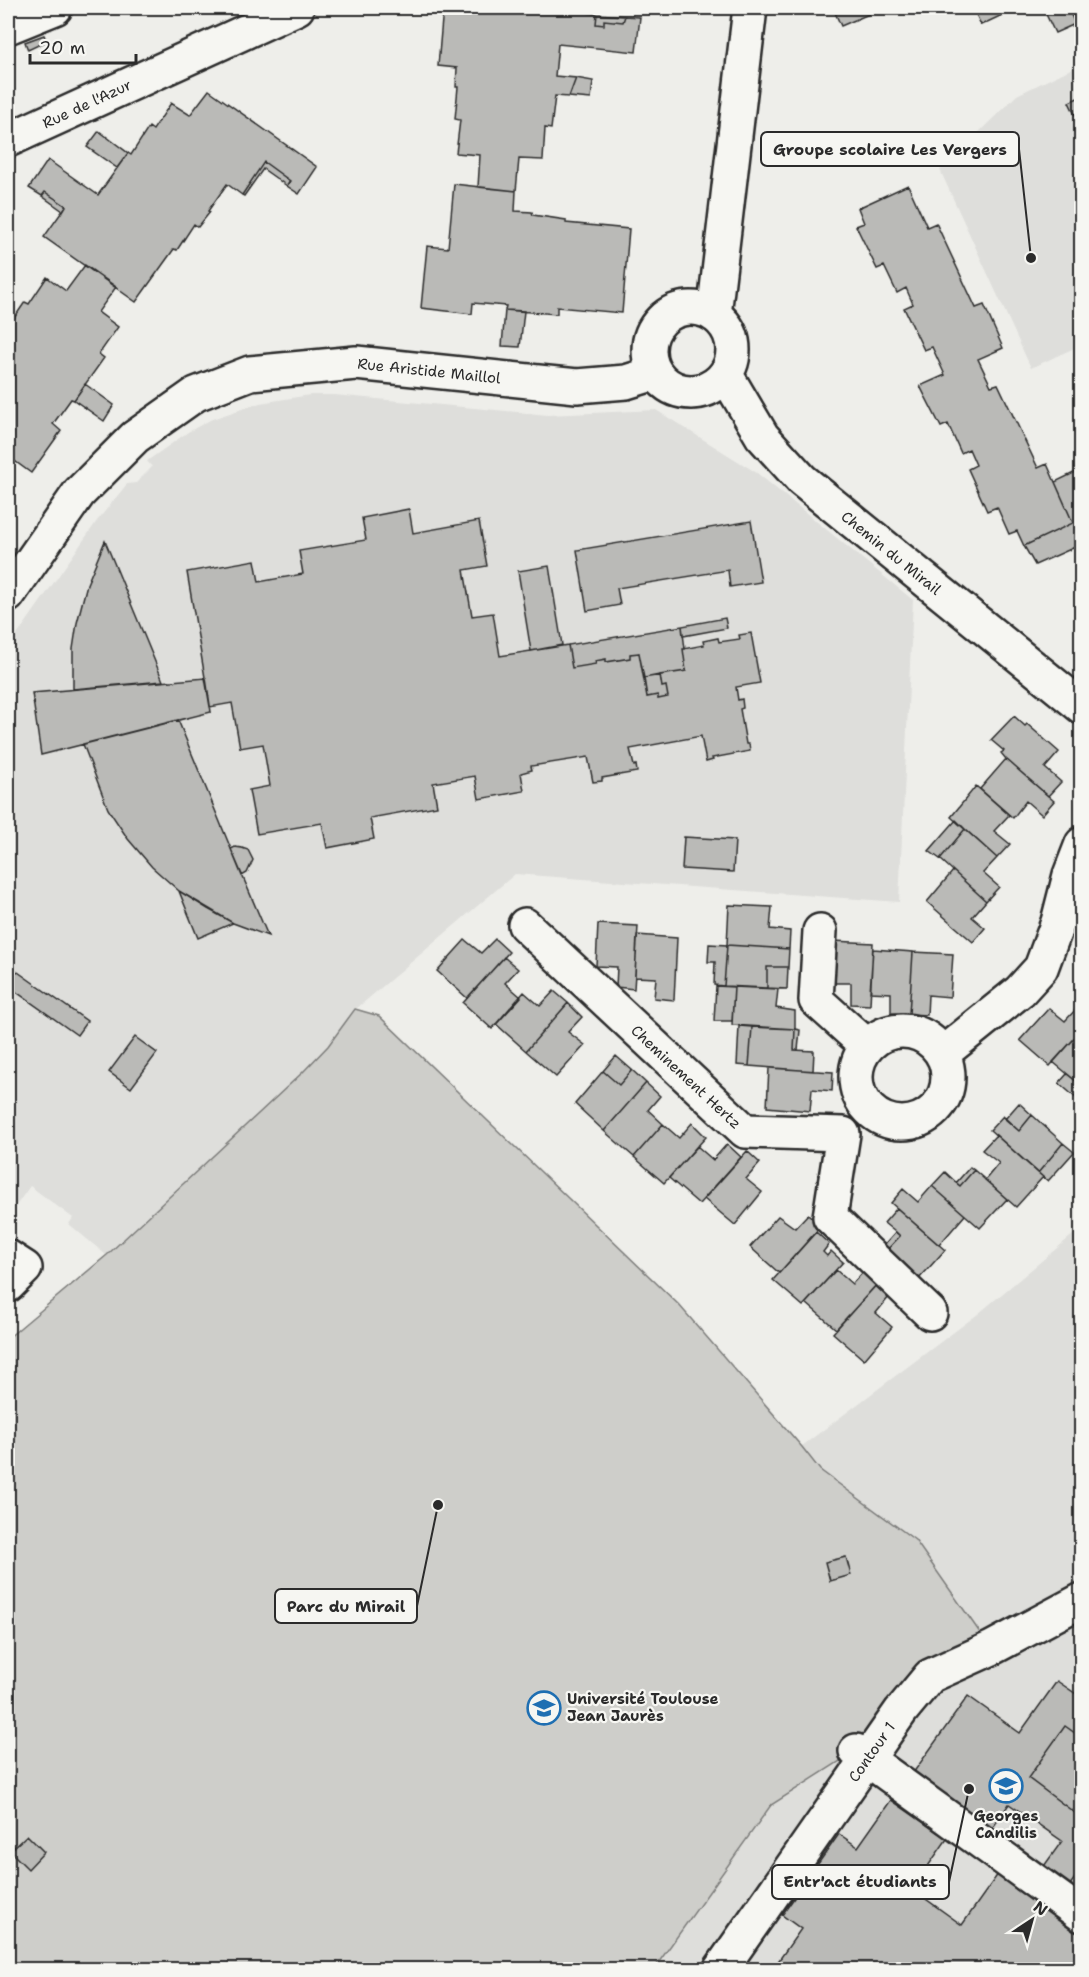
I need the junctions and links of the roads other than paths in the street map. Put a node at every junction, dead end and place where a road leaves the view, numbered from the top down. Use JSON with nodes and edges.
{"nodes":[{"id":1,"x":55,"y":8,"type":"edge"},
{"id":2,"x":297,"y":8,"type":"edge"},
{"id":3,"x":750,"y":8,"type":"edge"},
{"id":4,"x":8,"y":27,"type":"edge"},
{"id":5,"x":8,"y":140,"type":"edge"},
{"id":6,"x":714,"y":315,"type":"junction"},
{"id":7,"x":655,"y":373,"type":"junction"},
{"id":8,"x":726,"y":375,"type":"junction"},
{"id":9,"x":8,"y":595,"type":"edge"},
{"id":10,"x":1082,"y":707,"type":"edge"},
{"id":11,"x":1082,"y":844,"type":"edge"},
{"id":12,"x":525,"y":925,"type":"dead end"},
{"id":13,"x":1070,"y":927,"type":"edge"},
{"id":14,"x":820,"y":931,"type":"dead end"},
{"id":15,"x":867,"y":1046,"type":"junction"},
{"id":16,"x":942,"y":1054,"type":"junction"},
{"id":17,"x":867,"y":1107,"type":"junction"},
{"id":18,"x":843,"y":1134,"type":"junction"},
{"id":19,"x":8,"y":1257,"type":"edge"},
{"id":20,"x":8,"y":1285,"type":"edge"},
{"id":21,"x":930,"y":1313,"type":"dead end"},
{"id":22,"x":1082,"y":1600,"type":"edge"},
{"id":23,"x":861,"y":1756,"type":"junction"},
{"id":24,"x":1082,"y":1915,"type":"edge"},
{"id":25,"x":720,"y":1970,"type":"edge"}],
"edges":[{"from":1,"to":4,"type":"street"},
{"from":2,"to":5,"type":"street","name":"Rue de l'Azur"},
{"from":3,"to":6,"type":"street"},
{"from":6,"to":7,"type":"street"},
{"from":6,"to":8,"type":"street"},
{"from":7,"to":8,"type":"street"},
{"from":7,"to":9,"type":"street","name":"Rue Aristide Maillol"},
{"from":8,"to":10,"type":"street","name":"Chemin du Mirail"},
{"from":11,"to":13,"type":"street"},
{"from":12,"to":18,"type":"street","name":"Cheminement Hertz"},
{"from":13,"to":16,"type":"street"},
{"from":14,"to":15,"type":"street"},
{"from":15,"to":16,"type":"street"},
{"from":15,"to":17,"type":"street"},
{"from":16,"to":17,"type":"street"},
{"from":17,"to":18,"type":"street"},
{"from":18,"to":21,"type":"street"},
{"from":19,"to":20,"type":"street"},
{"from":22,"to":23,"type":"street","name":"Contour 1"},
{"from":23,"to":24,"type":"street"},
{"from":23,"to":25,"type":"street","name":"Contour 1"}]}
